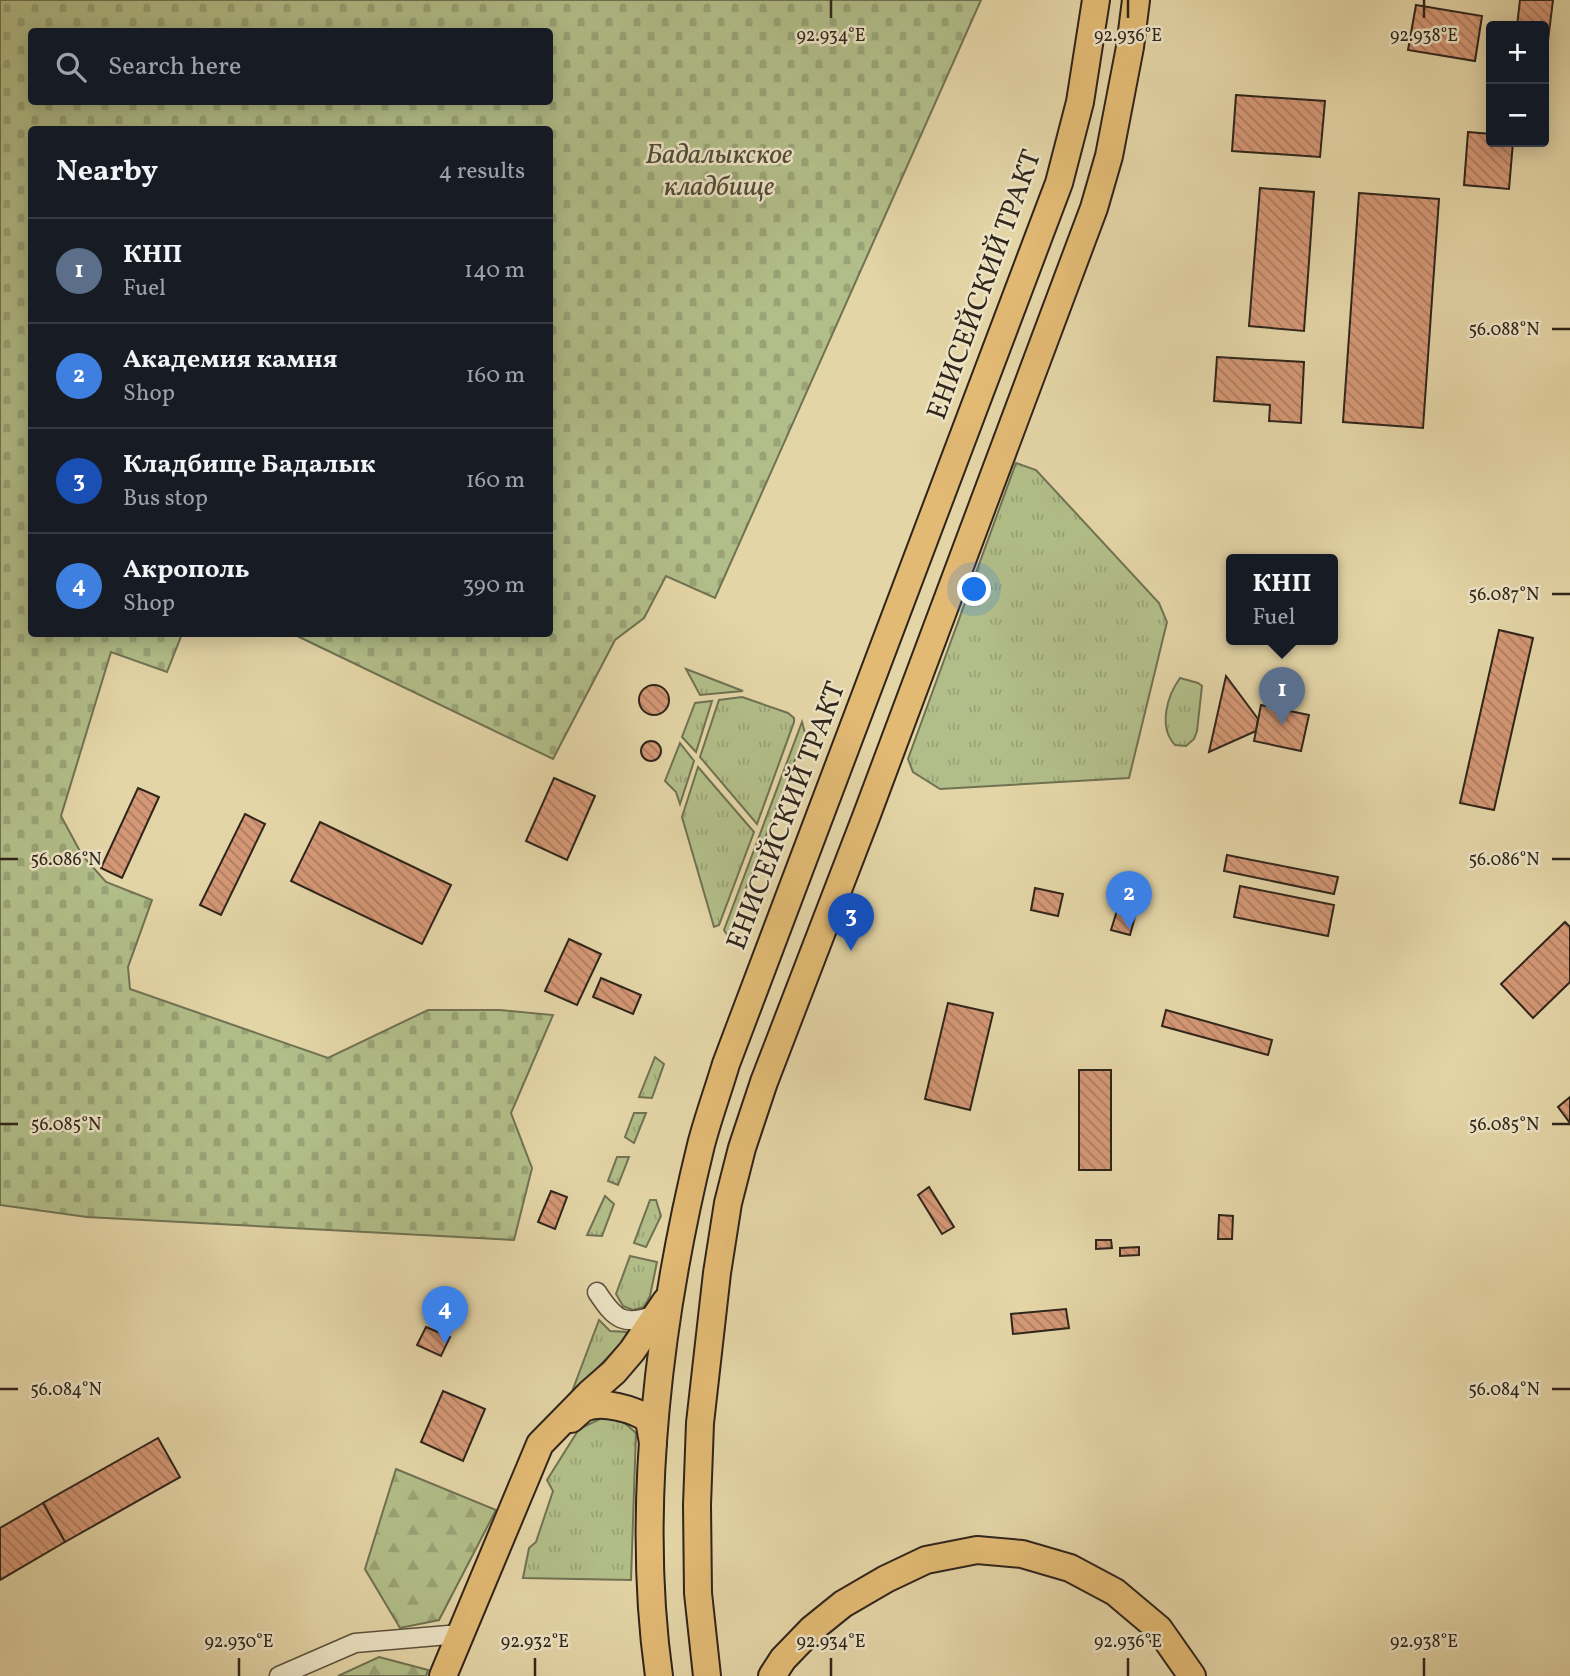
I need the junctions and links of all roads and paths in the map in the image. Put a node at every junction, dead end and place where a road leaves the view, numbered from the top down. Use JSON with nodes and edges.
{"nodes":[{"id":1,"x":1096,"y":0,"type":"edge"},
{"id":2,"x":1136,"y":0,"type":"edge"},
{"id":3,"x":757,"y":984,"type":"junction"},
{"id":4,"x":795,"y":1000,"type":"junction"},
{"id":5,"x":671,"y":1290,"type":"junction"},
{"id":6,"x":597,"y":1292,"type":"dead end"},
{"id":7,"x":657,"y":1314,"type":"junction"},
{"id":8,"x":540,"y":1444,"type":"junction"},
{"id":9,"x":653,"y":1447,"type":"junction"},
{"id":10,"x":460,"y":1634,"type":"junction"},
{"id":11,"x":279,"y":1676,"type":"edge"},
{"id":12,"x":443,"y":1676,"type":"edge"},
{"id":13,"x":659,"y":1676,"type":"edge"},
{"id":14,"x":706,"y":1676,"type":"edge"},
{"id":15,"x":772,"y":1676,"type":"edge"},
{"id":16,"x":1192,"y":1676,"type":"edge"}],
"edges":[{"from":1,"to":3,"type":"main road","name":"ЕНИСЕЙСКИЙ ТРАКТ"},
{"from":2,"to":4,"type":"main road"},
{"from":3,"to":4,"type":"main road"},
{"from":3,"to":5,"type":"main road","name":"ЕНИСЕЙСКИЙ ТРАКТ"},
{"from":4,"to":14,"type":"main road"},
{"from":5,"to":7,"type":"main road"},
{"from":5,"to":9,"type":"main road","name":"ЕНИСЕЙСКИЙ ТРАКТ"},
{"from":6,"to":7,"type":"street"},
{"from":7,"to":8,"type":"main road"},
{"from":8,"to":9,"type":"main road"},
{"from":8,"to":10,"type":"main road"},
{"from":9,"to":13,"type":"main road","name":"ЕНИСЕЙСКИЙ ТРАКТ"},
{"from":10,"to":11,"type":"street"},
{"from":10,"to":12,"type":"main road"},
{"from":15,"to":16,"type":"main road"}]}
